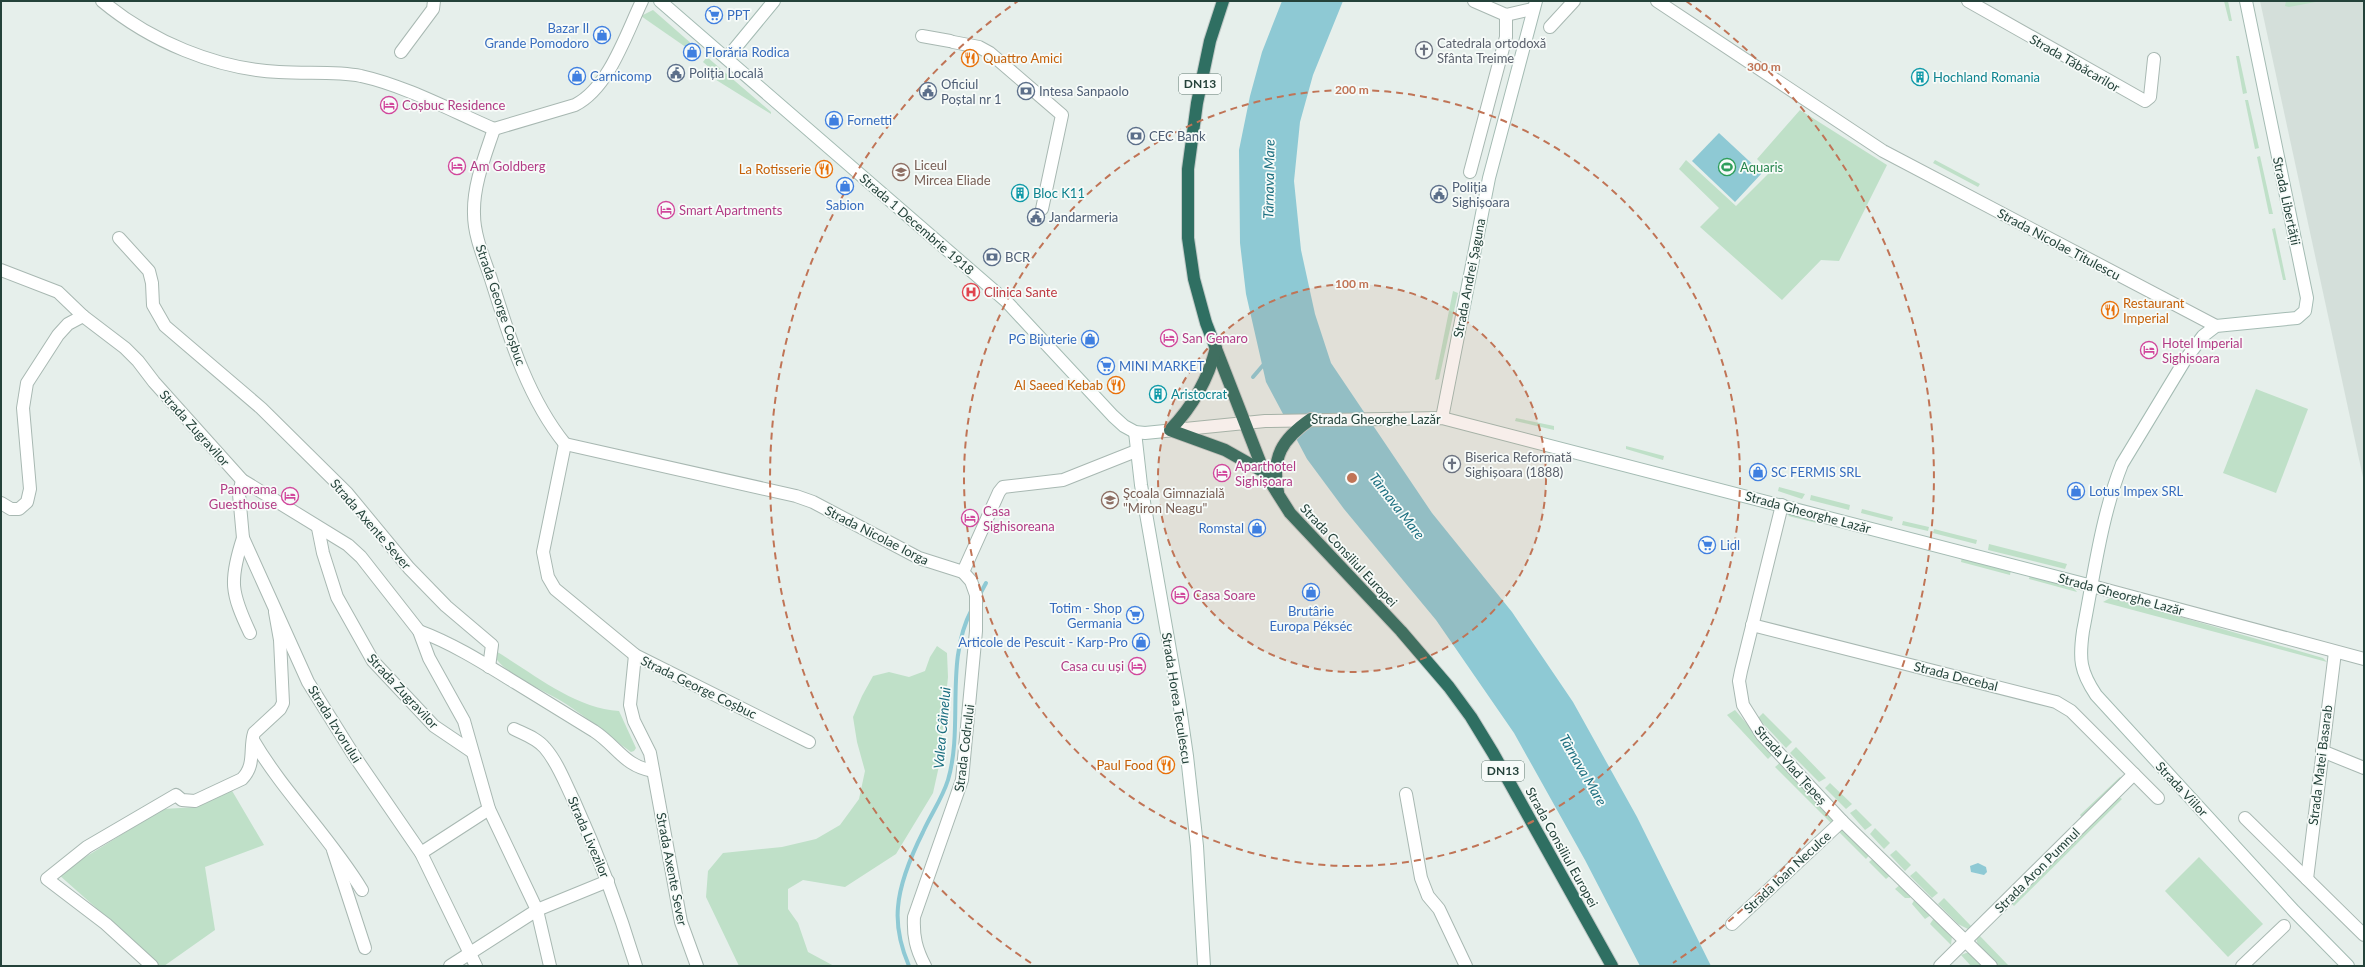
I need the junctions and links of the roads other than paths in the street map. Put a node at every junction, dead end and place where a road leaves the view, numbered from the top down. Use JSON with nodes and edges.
{"nodes":[{"id":1,"x":102,"y":1,"type":"edge"},
{"id":2,"x":434,"y":1,"type":"edge"},
{"id":3,"x":642,"y":1,"type":"edge"},
{"id":4,"x":660,"y":1,"type":"edge"},
{"id":5,"x":774,"y":1,"type":"edge"},
{"id":6,"x":1223,"y":1,"type":"edge"},
{"id":7,"x":1474,"y":1,"type":"edge"},
{"id":8,"x":1574,"y":1,"type":"edge"},
{"id":9,"x":1657,"y":1,"type":"edge"},
{"id":10,"x":1968,"y":1,"type":"edge"},
{"id":11,"x":2246,"y":1,"type":"edge"},
{"id":12,"x":1534,"y":5,"type":"edge"},
{"id":13,"x":1506,"y":15,"type":"junction"},
{"id":14,"x":1550,"y":27,"type":"dead end"},
{"id":15,"x":922,"y":36,"type":"dead end"},
{"id":16,"x":401,"y":52,"type":"dead end"},
{"id":17,"x":727,"y":58,"type":"junction"},
{"id":18,"x":2154,"y":59,"type":"dead end"},
{"id":19,"x":494,"y":129,"type":"junction"},
{"id":20,"x":1470,"y":172,"type":"dead end"},
{"id":21,"x":1042,"y":209,"type":"dead end"},
{"id":22,"x":119,"y":238,"type":"dead end"},
{"id":23,"x":1,"y":270,"type":"edge"},
{"id":24,"x":83,"y":316,"type":"junction"},
{"id":25,"x":2216,"y":326,"type":"junction"},
{"id":26,"x":1216,"y":348,"type":"junction"},
{"id":27,"x":1442,"y":418,"type":"junction"},
{"id":28,"x":1311,"y":419,"type":"junction"},
{"id":29,"x":1244,"y":422,"type":"junction"},
{"id":30,"x":1170,"y":430,"type":"junction"},
{"id":31,"x":1135,"y":432,"type":"junction"},
{"id":32,"x":565,"y":444,"type":"junction"},
{"id":33,"x":1136,"y":451,"type":"junction"},
{"id":34,"x":1264,"y":472,"type":"junction"},
{"id":35,"x":242,"y":480,"type":"junction"},
{"id":36,"x":1279,"y":497,"type":"junction"},
{"id":37,"x":1,"y":503,"type":"edge"},
{"id":38,"x":1782,"y":505,"type":"junction"},
{"id":39,"x":318,"y":528,"type":"junction"},
{"id":40,"x":243,"y":538,"type":"junction"},
{"id":41,"x":963,"y":572,"type":"junction"},
{"id":42,"x":2092,"y":586,"type":"junction"},
{"id":43,"x":275,"y":612,"type":"junction"},
{"id":44,"x":1752,"y":625,"type":"junction"},
{"id":45,"x":419,"y":631,"type":"junction"},
{"id":46,"x":250,"y":633,"type":"dead end"},
{"id":47,"x":2335,"y":652,"type":"junction"},
{"id":48,"x":635,"y":655,"type":"junction"},
{"id":49,"x":2364,"y":659,"type":"edge"},
{"id":50,"x":490,"y":667,"type":"junction"},
{"id":51,"x":514,"y":729,"type":"dead end"},
{"id":52,"x":252,"y":738,"type":"junction"},
{"id":53,"x":809,"y":742,"type":"dead end"},
{"id":54,"x":471,"y":751,"type":"junction"},
{"id":55,"x":2322,"y":751,"type":"junction"},
{"id":56,"x":2364,"y":768,"type":"edge"},
{"id":57,"x":653,"y":771,"type":"junction"},
{"id":58,"x":2134,"y":774,"type":"junction"},
{"id":59,"x":1406,"y":794,"type":"dead end"},
{"id":60,"x":2158,"y":798,"type":"dead end"},
{"id":61,"x":490,"y":809,"type":"junction"},
{"id":62,"x":2245,"y":818,"type":"dead end"},
{"id":63,"x":1842,"y":821,"type":"junction"},
{"id":64,"x":332,"y":845,"type":"junction"},
{"id":65,"x":421,"y":853,"type":"junction"},
{"id":66,"x":2307,"y":879,"type":"junction"},
{"id":67,"x":608,"y":882,"type":"junction"},
{"id":68,"x":362,"y":890,"type":"dead end"},
{"id":69,"x":537,"y":910,"type":"junction"},
{"id":70,"x":1732,"y":924,"type":"dead end"},
{"id":71,"x":2284,"y":926,"type":"dead end"},
{"id":72,"x":2364,"y":934,"type":"edge"},
{"id":73,"x":1966,"y":941,"type":"junction"},
{"id":74,"x":365,"y":948,"type":"dead end"},
{"id":75,"x":471,"y":952,"type":"junction"},
{"id":76,"x":152,"y":966,"type":"edge"},
{"id":77,"x":450,"y":966,"type":"edge"},
{"id":78,"x":476,"y":966,"type":"edge"},
{"id":79,"x":550,"y":966,"type":"edge"},
{"id":80,"x":636,"y":966,"type":"edge"},
{"id":81,"x":697,"y":966,"type":"edge"},
{"id":82,"x":925,"y":966,"type":"edge"},
{"id":83,"x":1204,"y":966,"type":"edge"},
{"id":84,"x":1466,"y":966,"type":"edge"},
{"id":85,"x":1612,"y":966,"type":"edge"},
{"id":86,"x":1940,"y":966,"type":"edge"},
{"id":87,"x":1991,"y":966,"type":"edge"},
{"id":88,"x":2242,"y":966,"type":"edge"},
{"id":89,"x":2348,"y":966,"type":"edge"}],
"edges":[{"from":1,"to":19,"type":"street"},
{"from":2,"to":16,"type":"street"},
{"from":3,"to":19,"type":"street"},
{"from":4,"to":17,"type":"street","name":"Strada 1 Decembrie 1918"},
{"from":5,"to":17,"type":"street"},
{"from":6,"to":26,"type":"highway","name":"Strada Consiliul Europei","number":"DN13"},
{"from":7,"to":13,"type":"street"},
{"from":8,"to":14,"type":"street"},
{"from":9,"to":25,"type":"street","name":"Strada Nicolae Titulescu"},
{"from":10,"to":18,"type":"street","name":"Strada Tăbăcarilor"},
{"from":11,"to":25,"type":"street","name":"Strada Libertății"},
{"from":12,"to":13,"type":"street"},
{"from":12,"to":27,"type":"street","name":"Strada Andrei Șaguna"},
{"from":13,"to":20,"type":"street"},
{"from":15,"to":21,"type":"street"},
{"from":17,"to":31,"type":"street","name":"Strada 1 Decembrie 1918"},
{"from":19,"to":32,"type":"street","name":"Strada George Coșbuc"},
{"from":22,"to":50,"type":"street","name":"Strada Axente Sever"},
{"from":23,"to":24,"type":"street","name":"Strada Zugravilor"},
{"from":24,"to":35,"type":"street","name":"Strada Zugravilor"},
{"from":24,"to":37,"type":"street"},
{"from":25,"to":42,"type":"street"},
{"from":26,"to":29,"type":"highway","name":"Strada Consiliul Europei","number":"DN13"},
{"from":26,"to":30,"type":"highway"},
{"from":27,"to":28,"type":"street","name":"Strada Gheorghe Lazăr"},
{"from":27,"to":38,"type":"street","name":"Strada Gheorghe Lazăr"},
{"from":28,"to":29,"type":"street","name":"Strada Gheorghe Lazăr"},
{"from":28,"to":36,"type":"highway"},
{"from":29,"to":30,"type":"street"},
{"from":29,"to":34,"type":"highway","name":"Strada Consiliul Europei","number":"DN13"},
{"from":30,"to":31,"type":"street"},
{"from":30,"to":34,"type":"highway"},
{"from":31,"to":33,"type":"street","name":"Strada Horea Teculescu"},
{"from":32,"to":41,"type":"street","name":"Strada Nicolae Iorga"},
{"from":32,"to":48,"type":"street","name":"Strada George Coșbuc"},
{"from":33,"to":41,"type":"street"},
{"from":33,"to":83,"type":"street","name":"Strada Horea Teculescu"},
{"from":34,"to":36,"type":"highway","name":"Strada Consiliul Europei","number":"DN13"},
{"from":35,"to":39,"type":"street","name":"Strada Zugravilor"},
{"from":35,"to":40,"type":"street","name":"Strada Izvorului"},
{"from":36,"to":85,"type":"highway","name":"Strada Consiliul Europei","number":"DN13"},
{"from":38,"to":42,"type":"street","name":"Strada Gheorghe Lazăr"},
{"from":38,"to":44,"type":"street","name":"Strada Vlad Țepeș"},
{"from":39,"to":45,"type":"street","name":"Strada Zugravilor"},
{"from":39,"to":54,"type":"street","name":"Strada Zugravilor"},
{"from":40,"to":43,"type":"street","name":"Strada Izvorului"},
{"from":40,"to":46,"type":"street"},
{"from":41,"to":82,"type":"street","name":"Strada Codrului"},
{"from":42,"to":47,"type":"street","name":"Strada Gheorghe Lazăr"},
{"from":42,"to":89,"type":"street","name":"Strada Viilor"},
{"from":43,"to":52,"type":"street"},
{"from":43,"to":65,"type":"street","name":"Strada Izvorului"},
{"from":44,"to":58,"type":"street","name":"Strada Decebal"},
{"from":44,"to":63,"type":"street","name":"Strada Vlad Țepeș"},
{"from":45,"to":50,"type":"street","name":"Strada Zugravilor"},
{"from":45,"to":54,"type":"street","name":"Strada Zugravilor"},
{"from":47,"to":49,"type":"street","name":"Strada Gheorghe Lazăr"},
{"from":47,"to":55,"type":"street","name":"Strada Matei Basarab"},
{"from":48,"to":53,"type":"street","name":"Strada George Coșbuc"},
{"from":48,"to":57,"type":"street","name":"Strada Axente Sever"},
{"from":50,"to":57,"type":"street"},
{"from":51,"to":67,"type":"street","name":"Strada Livezilor"},
{"from":52,"to":64,"type":"street"},
{"from":52,"to":76,"type":"street"},
{"from":54,"to":61,"type":"street","name":"Strada Zugravilor"},
{"from":55,"to":56,"type":"street"},
{"from":55,"to":66,"type":"street","name":"Strada Matei Basarab"},
{"from":57,"to":81,"type":"street","name":"Strada Axente Sever"},
{"from":58,"to":60,"type":"street","name":"Strada Decebal"},
{"from":58,"to":73,"type":"street","name":"Strada Aron Pumnul"},
{"from":59,"to":84,"type":"street"},
{"from":61,"to":65,"type":"street"},
{"from":61,"to":69,"type":"street","name":"Strada Zugravilor"},
{"from":62,"to":66,"type":"street"},
{"from":63,"to":70,"type":"street","name":"Strada Ioan Neculce"},
{"from":63,"to":73,"type":"street","name":"Strada Vlad Țepeș"},
{"from":64,"to":68,"type":"street"},
{"from":64,"to":74,"type":"street"},
{"from":65,"to":75,"type":"street","name":"Strada Izvorului"},
{"from":66,"to":72,"type":"street"},
{"from":67,"to":69,"type":"street"},
{"from":67,"to":80,"type":"street","name":"Strada Livezilor"},
{"from":69,"to":75,"type":"street"},
{"from":69,"to":79,"type":"street","name":"Strada Zugravilor"},
{"from":71,"to":88,"type":"street"},
{"from":73,"to":86,"type":"street","name":"Strada Aron Pumnul"},
{"from":73,"to":87,"type":"street","name":"Strada Vlad Țepeș"},
{"from":75,"to":77,"type":"street"},
{"from":75,"to":78,"type":"street","name":"Strada Izvorului"}]}
